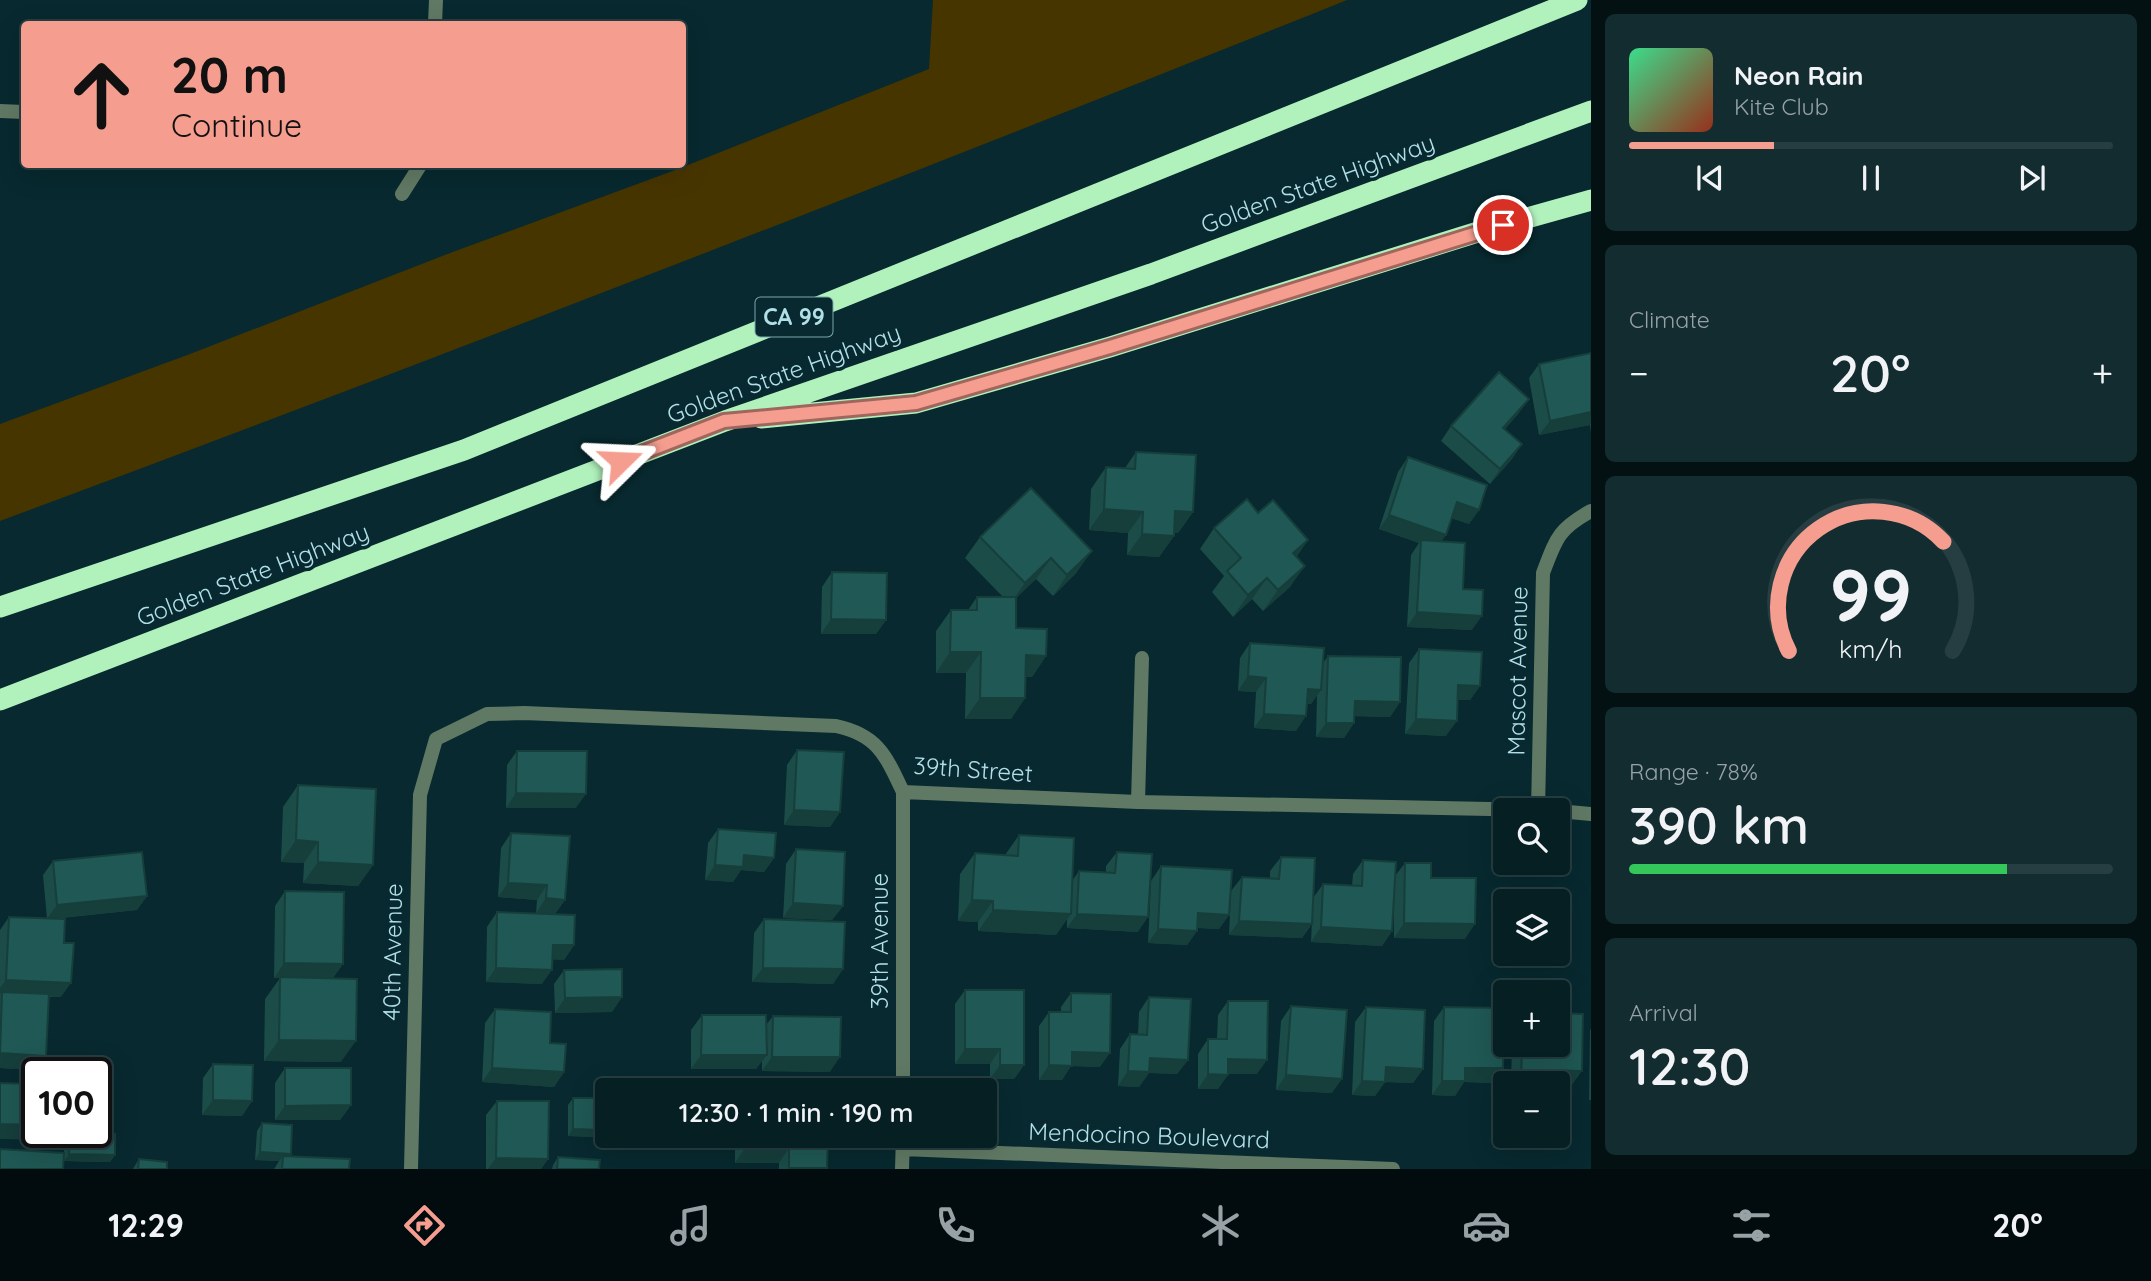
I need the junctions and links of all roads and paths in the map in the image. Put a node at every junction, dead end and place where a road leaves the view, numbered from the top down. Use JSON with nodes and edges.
{"nodes":[{"id":1,"x":436,"y":0,"type":"edge"},
{"id":2,"x":1577,"y":0,"type":"edge"},
{"id":3,"x":435,"y":21,"type":"edge"},
{"id":4,"x":0,"y":111,"type":"edge"},
{"id":5,"x":1591,"y":111,"type":"edge"},
{"id":6,"x":21,"y":112,"type":"edge"},
{"id":7,"x":418,"y":168,"type":"edge"},
{"id":8,"x":402,"y":194,"type":"dead end"},
{"id":9,"x":1591,"y":200,"type":"edge"},
{"id":10,"x":724,"y":421,"type":"junction"},
{"id":11,"x":1591,"y":511,"type":"edge"},
{"id":12,"x":0,"y":607,"type":"edge"},
{"id":13,"x":1142,"y":658,"type":"dead end"},
{"id":14,"x":0,"y":701,"type":"edge"},
{"id":15,"x":436,"y":739,"type":"joint"},
{"id":16,"x":903,"y":792,"type":"junction"},
{"id":17,"x":1539,"y":798,"type":"edge"},
{"id":18,"x":1138,"y":802,"type":"junction"},
{"id":19,"x":1493,"y":809,"type":"edge"},
{"id":20,"x":1570,"y":812,"type":"edge"},
{"id":21,"x":1591,"y":814,"type":"edge"},
{"id":22,"x":903,"y":1078,"type":"edge"},
{"id":23,"x":997,"y":1147,"type":"edge"},
{"id":24,"x":903,"y":1148,"type":"edge"},
{"id":25,"x":411,"y":1169,"type":"edge"},
{"id":26,"x":902,"y":1169,"type":"edge"},
{"id":27,"x":1393,"y":1169,"type":"edge"}],
"edges":[{"from":1,"to":3,"type":"street"},
{"from":2,"to":12,"type":"highway","name":"Golden State Highway","number":"CA 99"},
{"from":4,"to":6,"type":"street"},
{"from":5,"to":10,"type":"highway","name":"Golden State Highway"},
{"from":7,"to":8,"type":"street"},
{"from":9,"to":10,"type":"highway"},
{"from":10,"to":14,"type":"highway","name":"Golden State Highway"},
{"from":11,"to":17,"type":"street","name":"Mascot Avenue"},
{"from":13,"to":18,"type":"street"},
{"from":15,"to":16,"type":"street","name":"39th Street"},
{"from":15,"to":25,"type":"street","name":"40th Avenue"},
{"from":16,"to":18,"type":"street","name":"39th Street"},
{"from":16,"to":22,"type":"street","name":"39th Avenue"},
{"from":18,"to":19,"type":"street","name":"39th Street"},
{"from":20,"to":21,"type":"street"},
{"from":23,"to":27,"type":"street","name":"Mendocino Boulevard"},
{"from":24,"to":26,"type":"street"}]}
